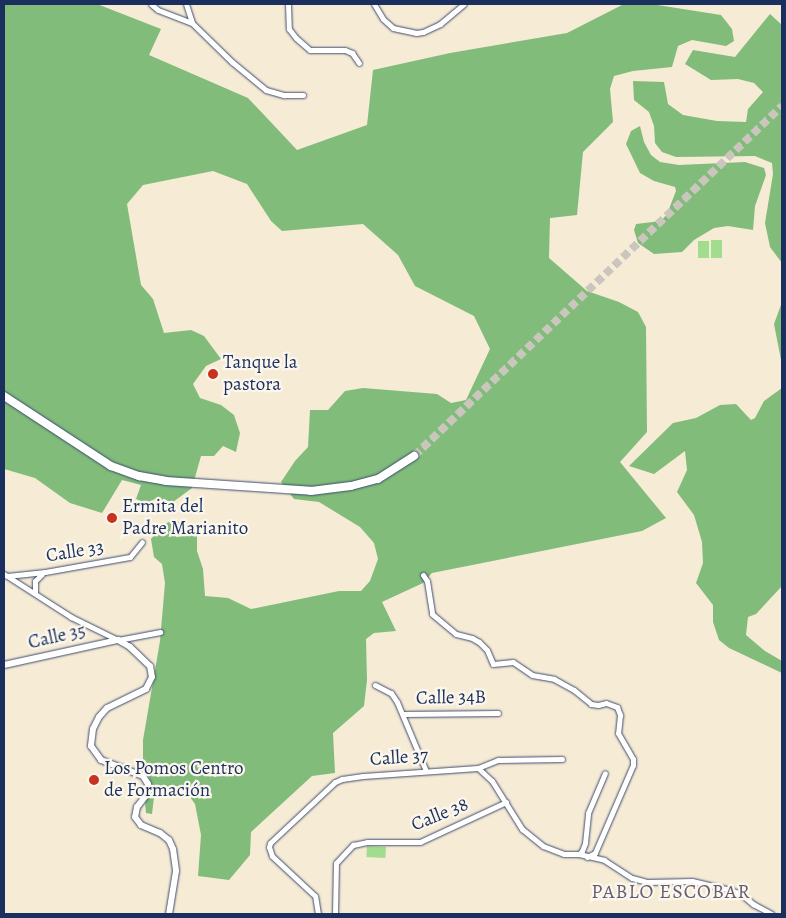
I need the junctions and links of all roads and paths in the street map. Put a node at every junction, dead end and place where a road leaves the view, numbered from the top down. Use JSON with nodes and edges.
{"nodes":[{"id":1,"x":151,"y":4,"type":"edge"},
{"id":2,"x":186,"y":4,"type":"edge"},
{"id":3,"x":288,"y":4,"type":"edge"},
{"id":4,"x":374,"y":4,"type":"edge"},
{"id":5,"x":464,"y":4,"type":"edge"},
{"id":6,"x":192,"y":23,"type":"junction"},
{"id":7,"x":359,"y":62,"type":"dead end"},
{"id":8,"x":303,"y":94,"type":"dead end"},
{"id":9,"x":4,"y":396,"type":"edge"},
{"id":10,"x":414,"y":456,"type":"tunnel mouth"},
{"id":11,"x":142,"y":542,"type":"dead end"},
{"id":12,"x":44,"y":572,"type":"junction"},
{"id":13,"x":5,"y":575,"type":"edge"},
{"id":14,"x":423,"y":575,"type":"dead end"},
{"id":15,"x":35,"y":593,"type":"junction"},
{"id":16,"x":160,"y":632,"type":"dead end"},
{"id":17,"x":118,"y":640,"type":"junction"},
{"id":18,"x":4,"y":665,"type":"edge"},
{"id":19,"x":375,"y":685,"type":"dead end"},
{"id":20,"x":498,"y":713,"type":"dead end"},
{"id":21,"x":404,"y":714,"type":"junction"},
{"id":22,"x":562,"y":759,"type":"dead end"},
{"id":23,"x":478,"y":768,"type":"junction"},
{"id":24,"x":426,"y":771,"type":"junction"},
{"id":25,"x":604,"y":773,"type":"dead end"},
{"id":26,"x":506,"y":802,"type":"junction"},
{"id":27,"x":578,"y":854,"type":"junction"},
{"id":28,"x":587,"y":857,"type":"junction"},
{"id":29,"x":169,"y":914,"type":"edge"},
{"id":30,"x":318,"y":914,"type":"edge"},
{"id":31,"x":335,"y":914,"type":"edge"},
{"id":32,"x":772,"y":914,"type":"edge"}],
"edges":[{"from":1,"to":6,"type":"street"},
{"from":2,"to":6,"type":"street"},
{"from":3,"to":7,"type":"street"},
{"from":4,"to":5,"type":"street"},
{"from":6,"to":8,"type":"street"},
{"from":9,"to":10,"type":"main road"},
{"from":11,"to":12,"type":"street","name":"Calle 33"},
{"from":12,"to":13,"type":"street","name":"Calle 33"},
{"from":12,"to":15,"type":"street"},
{"from":13,"to":15,"type":"street"},
{"from":14,"to":28,"type":"street"},
{"from":15,"to":17,"type":"street"},
{"from":16,"to":17,"type":"street"},
{"from":17,"to":18,"type":"street","name":"Calle 35"},
{"from":17,"to":29,"type":"street"},
{"from":19,"to":21,"type":"street"},
{"from":20,"to":21,"type":"street","name":"Calle 34B"},
{"from":21,"to":24,"type":"street"},
{"from":22,"to":23,"type":"street","name":"Calle 37"},
{"from":23,"to":24,"type":"street","name":"Calle 37"},
{"from":23,"to":26,"type":"street"},
{"from":24,"to":30,"type":"street","name":"Calle 37"},
{"from":25,"to":27,"type":"street"},
{"from":26,"to":27,"type":"street"},
{"from":26,"to":31,"type":"street","name":"Calle 38"},
{"from":27,"to":28,"type":"street"},
{"from":28,"to":32,"type":"street"}]}
